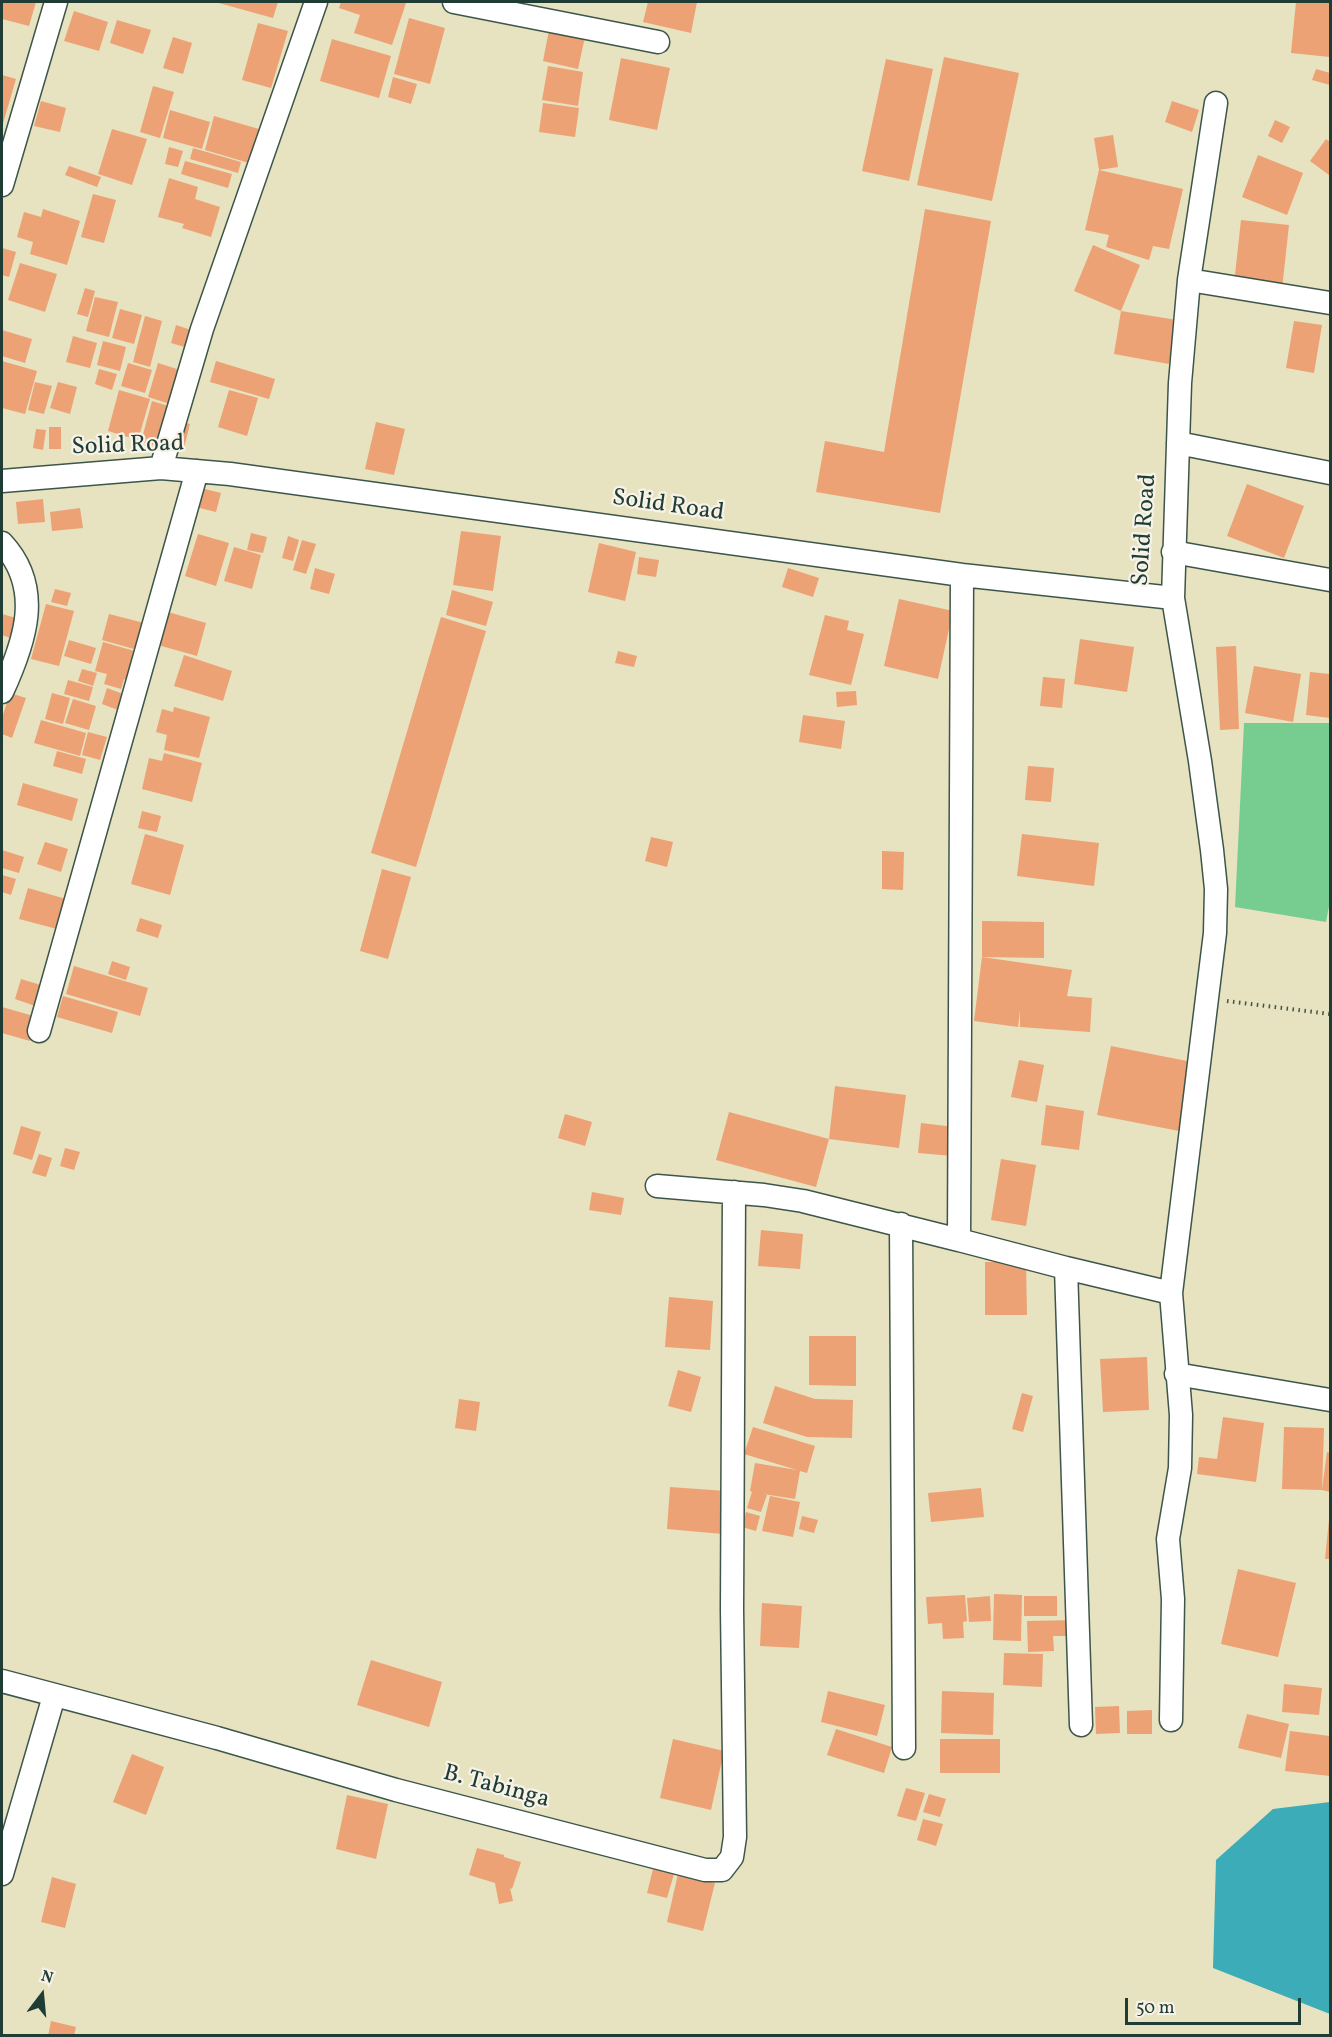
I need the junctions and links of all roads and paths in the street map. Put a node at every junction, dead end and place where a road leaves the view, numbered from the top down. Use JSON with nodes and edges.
{"nodes":[{"id":1,"x":56,"y":2,"type":"edge"},
{"id":2,"x":316,"y":2,"type":"edge"},
{"id":3,"x":454,"y":2,"type":"edge"},
{"id":4,"x":658,"y":42,"type":"dead end"},
{"id":5,"x":1216,"y":103,"type":"dead end"},
{"id":6,"x":2,"y":185,"type":"edge"},
{"id":7,"x":1189,"y":280,"type":"junction"},
{"id":8,"x":1330,"y":303,"type":"edge"},
{"id":9,"x":1178,"y":443,"type":"junction"},
{"id":10,"x":161,"y":468,"type":"junction"},
{"id":11,"x":197,"y":471,"type":"junction"},
{"id":12,"x":1330,"y":473,"type":"edge"},
{"id":13,"x":2,"y":481,"type":"edge"},
{"id":14,"x":2,"y":543,"type":"edge"},
{"id":15,"x":1173,"y":552,"type":"junction"},
{"id":16,"x":962,"y":575,"type":"junction"},
{"id":17,"x":1330,"y":580,"type":"edge"},
{"id":18,"x":1173,"y":598,"type":"junction"},
{"id":19,"x":2,"y":692,"type":"edge"},
{"id":20,"x":1208,"y":998,"type":"junction"},
{"id":21,"x":1330,"y":1014,"type":"edge"},
{"id":22,"x":39,"y":1031,"type":"dead end"},
{"id":23,"x":657,"y":1186,"type":"dead end"},
{"id":24,"x":734,"y":1192,"type":"junction"},
{"id":25,"x":901,"y":1224,"type":"junction"},
{"id":26,"x":958,"y":1240,"type":"junction"},
{"id":27,"x":1066,"y":1268,"type":"junction"},
{"id":28,"x":1171,"y":1293,"type":"junction"},
{"id":29,"x":1176,"y":1374,"type":"junction"},
{"id":30,"x":1330,"y":1400,"type":"edge"},
{"id":31,"x":2,"y":1681,"type":"edge"},
{"id":32,"x":54,"y":1696,"type":"junction"},
{"id":33,"x":1171,"y":1720,"type":"dead end"},
{"id":34,"x":1081,"y":1725,"type":"dead end"},
{"id":35,"x":904,"y":1748,"type":"dead end"},
{"id":36,"x":2,"y":1874,"type":"edge"}],
"edges":[{"from":1,"to":6,"type":"street"},
{"from":2,"to":10,"type":"street"},
{"from":3,"to":4,"type":"street"},
{"from":5,"to":7,"type":"street","name":"Solid Road"},
{"from":7,"to":8,"type":"street"},
{"from":7,"to":9,"type":"street","name":"Solid Road"},
{"from":9,"to":12,"type":"street"},
{"from":9,"to":15,"type":"street","name":"Solid Road"},
{"from":10,"to":11,"type":"street","name":"Solid Road"},
{"from":10,"to":13,"type":"street","name":"Solid Road"},
{"from":11,"to":16,"type":"street","name":"Solid Road"},
{"from":11,"to":22,"type":"street"},
{"from":14,"to":19,"type":"street"},
{"from":15,"to":17,"type":"street"},
{"from":15,"to":18,"type":"street","name":"Solid Road"},
{"from":16,"to":18,"type":"street","name":"Solid Road"},
{"from":16,"to":26,"type":"street"},
{"from":18,"to":20,"type":"street"},
{"from":20,"to":21,"type":"path"},
{"from":20,"to":28,"type":"street"},
{"from":23,"to":24,"type":"street"},
{"from":24,"to":25,"type":"street"},
{"from":24,"to":32,"type":"street","name":"B. Tabinga"},
{"from":25,"to":26,"type":"street"},
{"from":25,"to":35,"type":"street"},
{"from":26,"to":27,"type":"street"},
{"from":27,"to":28,"type":"street"},
{"from":27,"to":34,"type":"street"},
{"from":28,"to":29,"type":"street"},
{"from":29,"to":30,"type":"street"},
{"from":29,"to":33,"type":"street"},
{"from":31,"to":32,"type":"street","name":"B. Tabinga"},
{"from":32,"to":36,"type":"street"}]}
